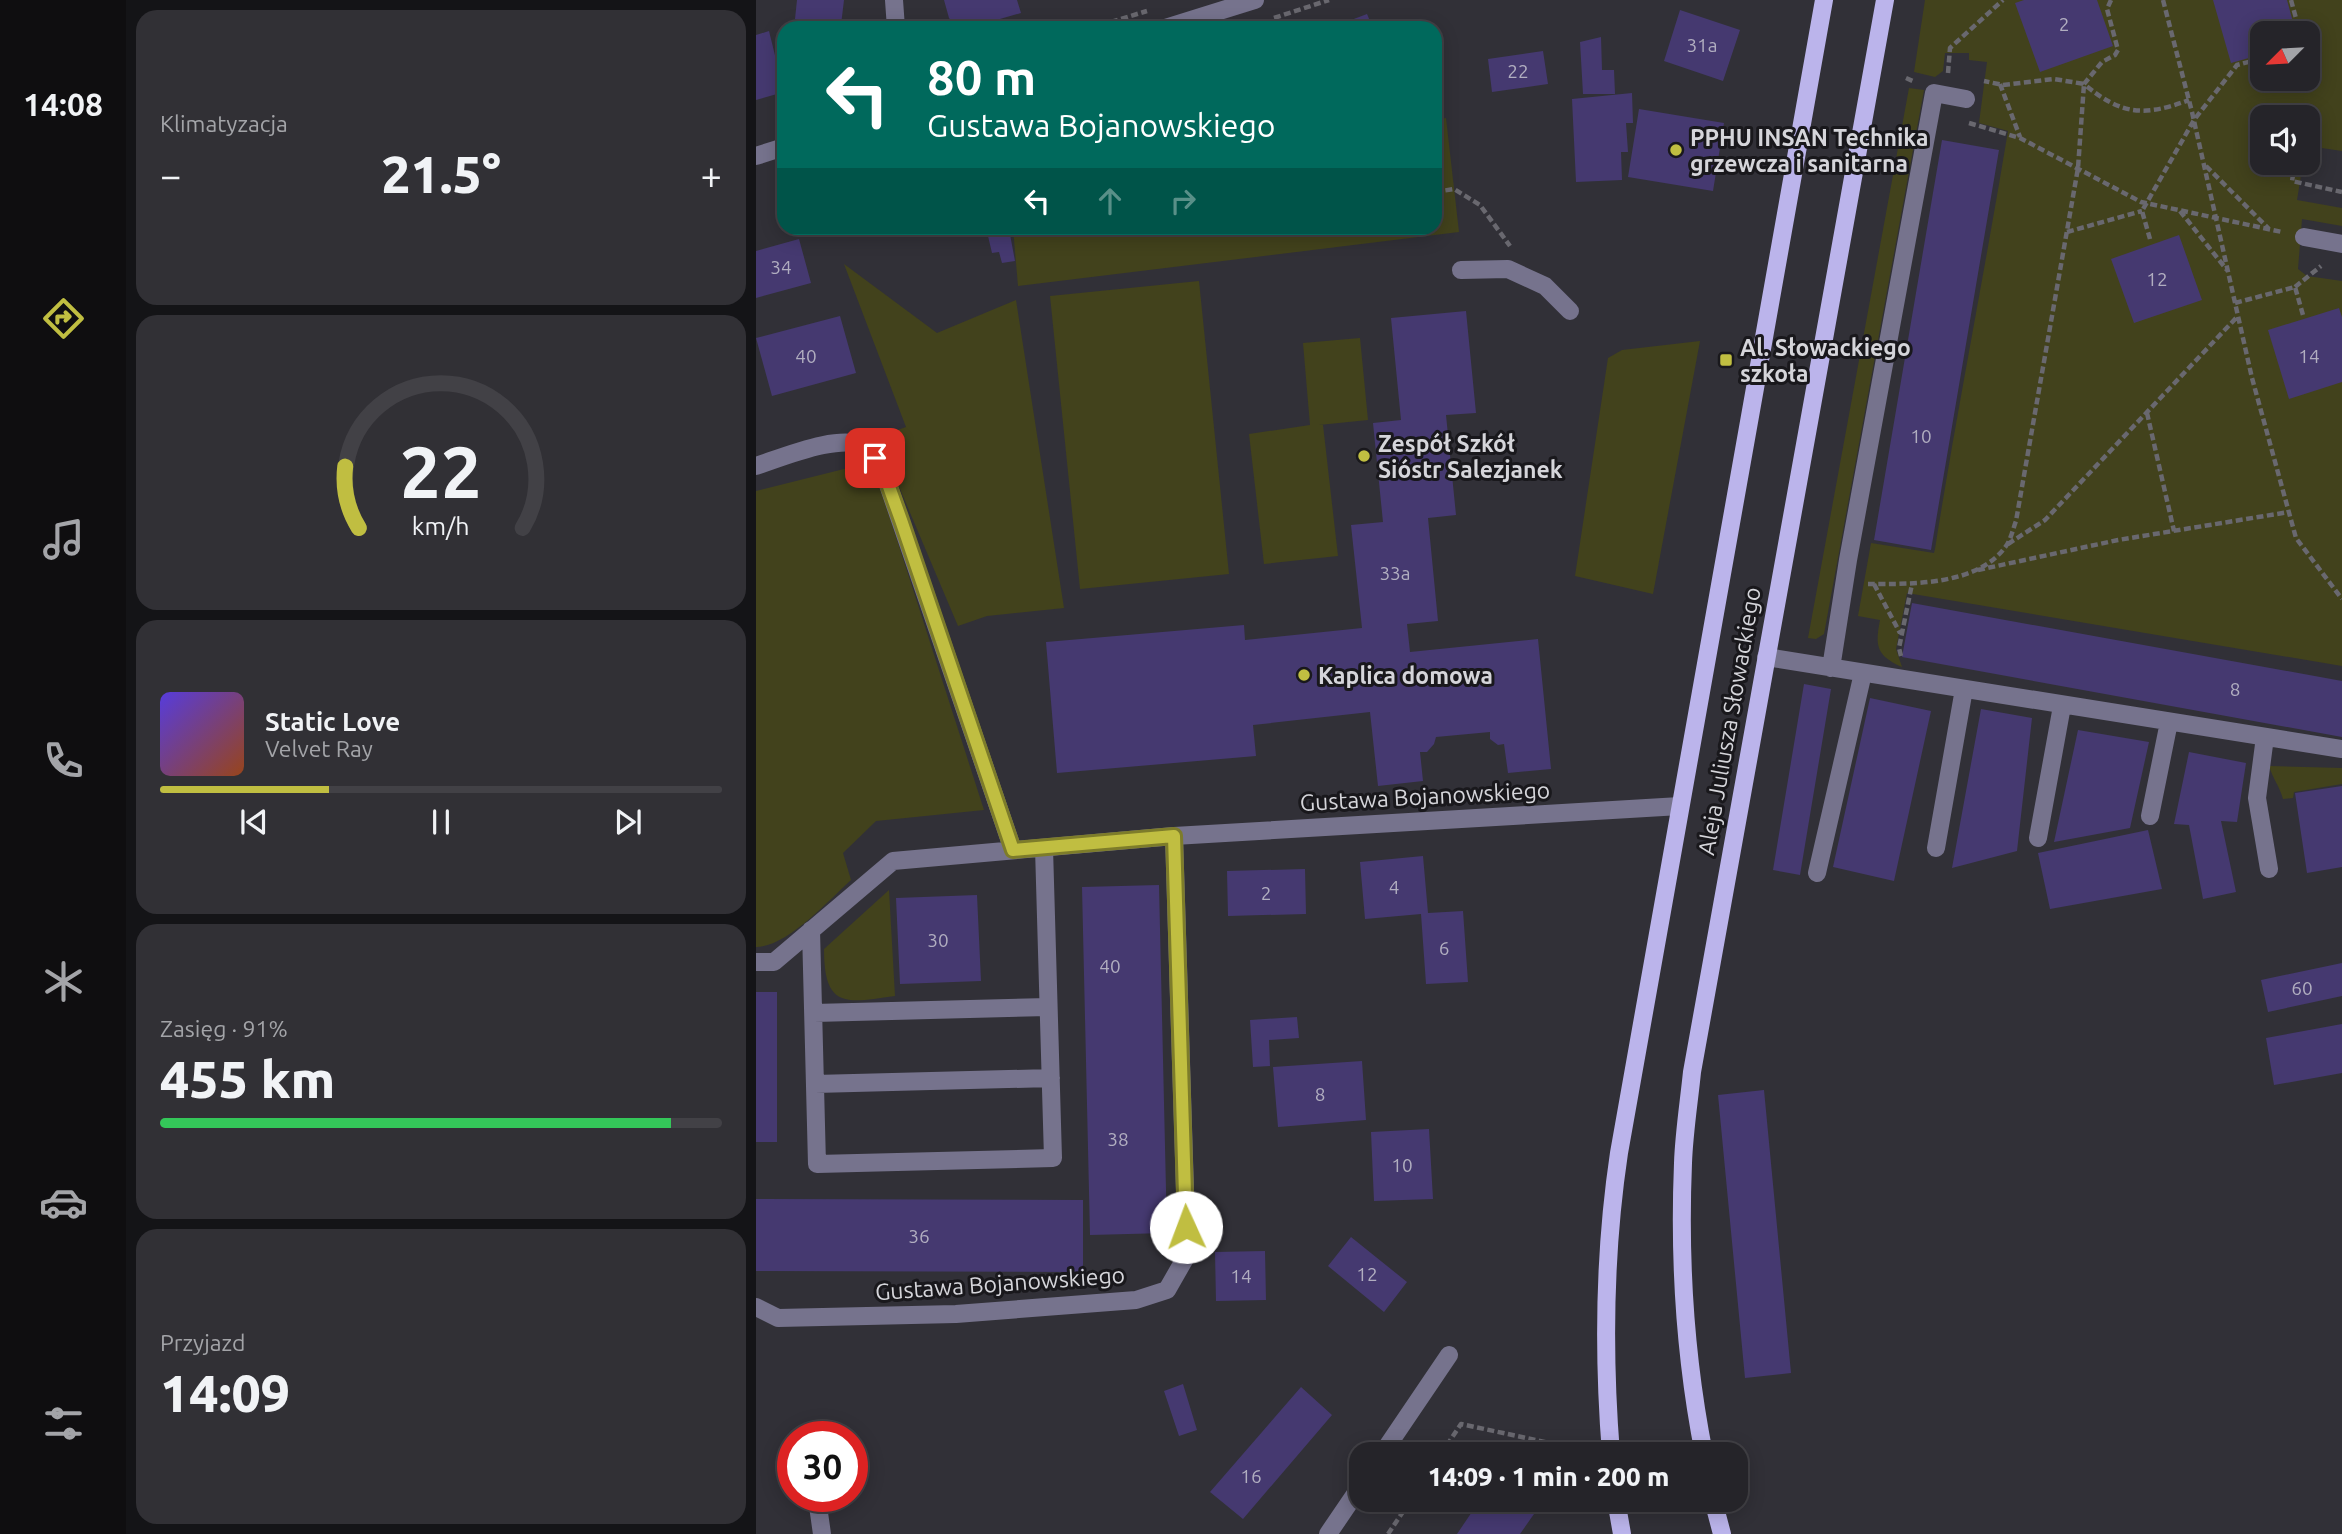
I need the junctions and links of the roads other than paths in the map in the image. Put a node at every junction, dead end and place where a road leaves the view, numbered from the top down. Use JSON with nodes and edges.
{"nodes":[{"id":1,"x":894,"y":0,"type":"edge"},
{"id":2,"x":1255,"y":0,"type":"edge"},
{"id":3,"x":1824,"y":0,"type":"edge"},
{"id":4,"x":1885,"y":0,"type":"edge"},
{"id":5,"x":896,"y":21,"type":"edge"},
{"id":6,"x":1188,"y":21,"type":"edge"},
{"id":7,"x":1966,"y":99,"type":"dead end"},
{"id":8,"x":777,"y":149,"type":"edge"},
{"id":9,"x":756,"y":156,"type":"edge"},
{"id":10,"x":2304,"y":237,"type":"road end"},
{"id":11,"x":2342,"y":244,"type":"edge"},
{"id":12,"x":1461,"y":270,"type":"dead end"},
{"id":13,"x":1570,"y":311,"type":"dead end"},
{"id":14,"x":756,"y":466,"type":"edge"},
{"id":15,"x":1766,"y":657,"type":"junction"},
{"id":16,"x":1831,"y":668,"type":"junction"},
{"id":17,"x":1863,"y":673,"type":"junction"},
{"id":18,"x":1964,"y":689,"type":"junction"},
{"id":19,"x":2062,"y":706,"type":"junction"},
{"id":20,"x":2169,"y":722,"type":"junction"},
{"id":21,"x":2265,"y":737,"type":"junction"},
{"id":22,"x":2342,"y":749,"type":"edge"},
{"id":23,"x":1679,"y":806,"type":"junction"},
{"id":24,"x":2150,"y":816,"type":"dead end"},
{"id":25,"x":1174,"y":836,"type":"junction"},
{"id":26,"x":2038,"y":838,"type":"dead end"},
{"id":27,"x":1044,"y":848,"type":"junction"},
{"id":28,"x":1936,"y":848,"type":"dead end"},
{"id":29,"x":1013,"y":850,"type":"junction"},
{"id":30,"x":2269,"y":869,"type":"dead end"},
{"id":31,"x":1817,"y":873,"type":"dead end"},
{"id":32,"x":811,"y":930,"type":"junction"},
{"id":33,"x":756,"y":962,"type":"edge"},
{"id":34,"x":1048,"y":1007,"type":"junction"},
{"id":35,"x":814,"y":1013,"type":"junction"},
{"id":36,"x":1051,"y":1078,"type":"junction"},
{"id":37,"x":815,"y":1084,"type":"junction"},
{"id":38,"x":756,"y":1307,"type":"edge"},
{"id":39,"x":1449,"y":1355,"type":"dead end"},
{"id":40,"x":1390,"y":1442,"type":"edge"},
{"id":41,"x":1610,"y":1442,"type":"edge"},
{"id":42,"x":1702,"y":1442,"type":"edge"},
{"id":43,"x":1349,"y":1503,"type":"edge"},
{"id":44,"x":819,"y":1512,"type":"edge"},
{"id":45,"x":1618,"y":1512,"type":"edge"},
{"id":46,"x":1716,"y":1512,"type":"edge"},
{"id":47,"x":822,"y":1534,"type":"edge"},
{"id":48,"x":1328,"y":1534,"type":"edge"},
{"id":49,"x":1622,"y":1534,"type":"edge"},
{"id":50,"x":1722,"y":1534,"type":"edge"}],
"edges":[{"from":1,"to":5,"type":"street"},
{"from":2,"to":6,"type":"street"},
{"from":3,"to":23,"type":"main road","name":"Aleja Juliusza Słowackiego"},
{"from":4,"to":15,"type":"main road","name":"Aleja Juliusza Słowackiego"},
{"from":7,"to":16,"type":"street"},
{"from":8,"to":9,"type":"street"},
{"from":10,"to":11,"type":"street"},
{"from":12,"to":13,"type":"street"},
{"from":14,"to":29,"type":"street"},
{"from":15,"to":16,"type":"street"},
{"from":15,"to":42,"type":"main road","name":"Aleja Juliusza Słowackiego"},
{"from":16,"to":17,"type":"street"},
{"from":17,"to":18,"type":"street"},
{"from":17,"to":31,"type":"street"},
{"from":18,"to":19,"type":"street"},
{"from":18,"to":28,"type":"street"},
{"from":19,"to":20,"type":"street"},
{"from":19,"to":26,"type":"street"},
{"from":20,"to":21,"type":"street"},
{"from":20,"to":24,"type":"street"},
{"from":21,"to":22,"type":"street"},
{"from":21,"to":30,"type":"street"},
{"from":23,"to":25,"type":"street","name":"Gustawa Bojanowskiego"},
{"from":23,"to":41,"type":"main road","name":"Aleja Juliusza Słowackiego"},
{"from":25,"to":27,"type":"street","name":"Gustawa Bojanowskiego"},
{"from":25,"to":38,"type":"street","name":"Gustawa Bojanowskiego"},
{"from":27,"to":29,"type":"street","name":"Gustawa Bojanowskiego"},
{"from":27,"to":34,"type":"street"},
{"from":29,"to":32,"type":"street","name":"Gustawa Bojanowskiego"},
{"from":32,"to":33,"type":"street","name":"Gustawa Bojanowskiego"},
{"from":32,"to":35,"type":"street"},
{"from":34,"to":35,"type":"street"},
{"from":34,"to":36,"type":"street"},
{"from":35,"to":37,"type":"street"},
{"from":36,"to":37,"type":"street"},
{"from":36,"to":37,"type":"street"},
{"from":39,"to":40,"type":"street"},
{"from":43,"to":48,"type":"street"},
{"from":44,"to":47,"type":"street"},
{"from":45,"to":49,"type":"main road"},
{"from":46,"to":50,"type":"main road"}]}
